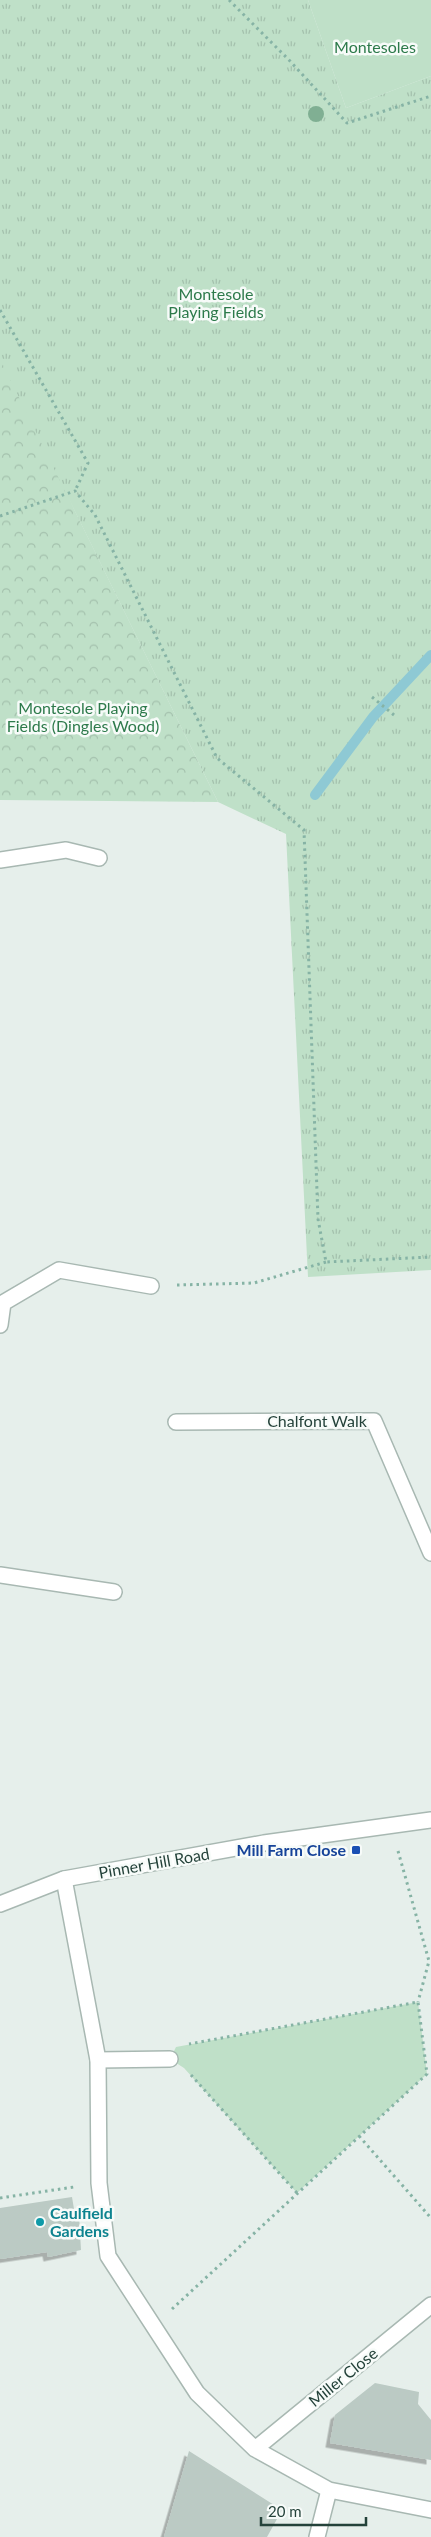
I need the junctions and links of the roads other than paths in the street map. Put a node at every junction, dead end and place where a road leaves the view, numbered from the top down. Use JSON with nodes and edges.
{"nodes":[{"id":1,"x":99,"y":858,"type":"dead end"},
{"id":2,"x":0,"y":860,"type":"edge"},
{"id":3,"x":151,"y":1286,"type":"road end"},
{"id":4,"x":2,"y":1301,"type":"edge"},
{"id":5,"x":0,"y":1325,"type":"edge"},
{"id":6,"x":176,"y":1422,"type":"dead end"},
{"id":7,"x":431,"y":1553,"type":"edge"},
{"id":8,"x":0,"y":1575,"type":"edge"},
{"id":9,"x":114,"y":1592,"type":"dead end"},
{"id":10,"x":431,"y":1820,"type":"edge"},
{"id":11,"x":64,"y":1879,"type":"junction"},
{"id":12,"x":0,"y":1904,"type":"edge"},
{"id":13,"x":170,"y":2059,"type":"road end"},
{"id":14,"x":98,"y":2060,"type":"junction"},
{"id":15,"x":431,"y":2305,"type":"edge"},
{"id":16,"x":255,"y":2448,"type":"junction"},
{"id":17,"x":329,"y":2490,"type":"junction"},
{"id":18,"x":431,"y":2510,"type":"edge"},
{"id":19,"x":317,"y":2537,"type":"edge"}],
"edges":[{"from":1,"to":2,"type":"street"},
{"from":3,"to":4,"type":"street"},
{"from":4,"to":5,"type":"street"},
{"from":6,"to":7,"type":"street","name":"Chalfont Walk"},
{"from":8,"to":9,"type":"street"},
{"from":10,"to":11,"type":"street","name":"Pinner Hill Road"},
{"from":11,"to":12,"type":"street","name":"Pinner Hill Road"},
{"from":11,"to":14,"type":"street"},
{"from":13,"to":14,"type":"street"},
{"from":14,"to":16,"type":"street"},
{"from":15,"to":16,"type":"street","name":"Miller Close"},
{"from":16,"to":17,"type":"street"},
{"from":17,"to":18,"type":"street"},
{"from":17,"to":19,"type":"street"}]}
